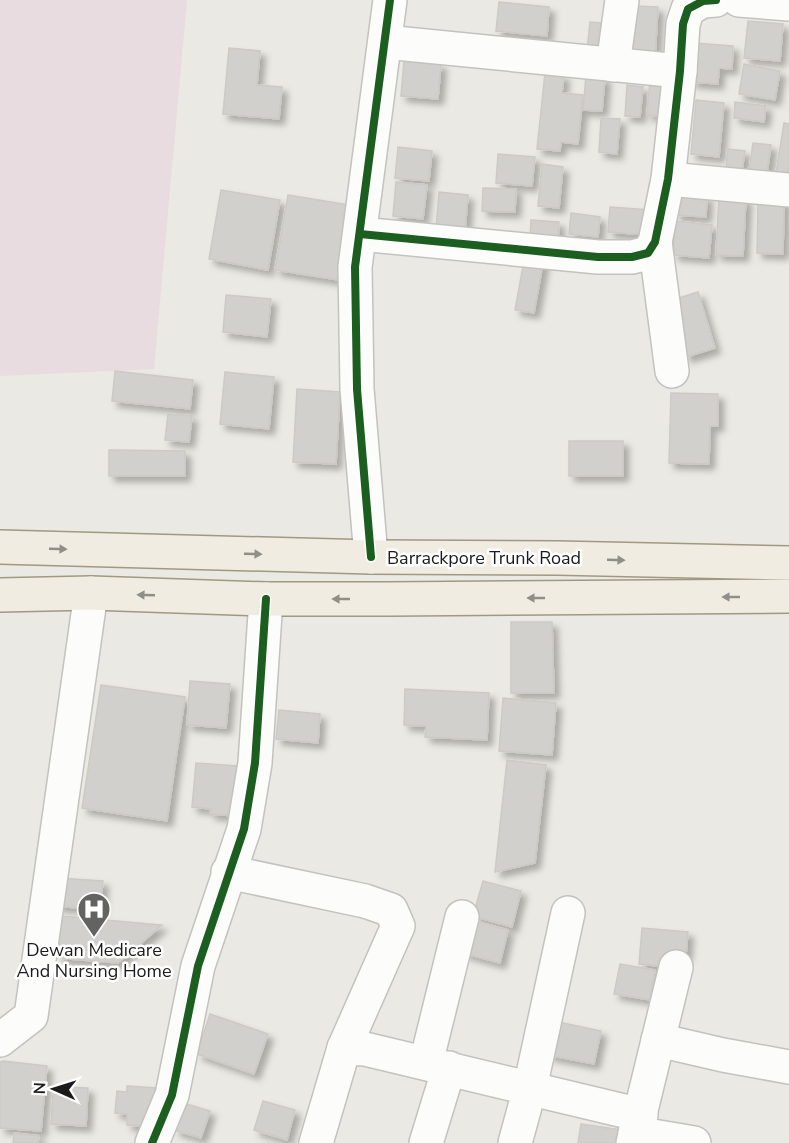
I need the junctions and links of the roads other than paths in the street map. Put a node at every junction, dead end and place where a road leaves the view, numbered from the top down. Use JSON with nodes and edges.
{"nodes":[{"id":1,"x":390,"y":0,"type":"edge"},
{"id":2,"x":622,"y":0,"type":"edge"},
{"id":3,"x":707,"y":0,"type":"edge"},
{"id":4,"x":739,"y":0,"type":"edge"},
{"id":5,"x":789,"y":4,"type":"edge"},
{"id":6,"x":385,"y":42,"type":"junction"},
{"id":7,"x":613,"y":64,"type":"junction"},
{"id":8,"x":680,"y":71,"type":"junction"},
{"id":9,"x":668,"y":179,"type":"junction"},
{"id":10,"x":789,"y":190,"type":"edge"},
{"id":11,"x":360,"y":234,"type":"junction"},
{"id":12,"x":655,"y":242,"type":"junction"},
{"id":13,"x":672,"y":371,"type":"dead end"},
{"id":14,"x":0,"y":547,"type":"edge"},
{"id":15,"x":370,"y":557,"type":"junction"},
{"id":16,"x":789,"y":562,"type":"edge"},
{"id":17,"x":91,"y":593,"type":"junction"},
{"id":18,"x":0,"y":595,"type":"edge"},
{"id":19,"x":789,"y":596,"type":"edge"},
{"id":20,"x":266,"y":598,"type":"junction"},
{"id":21,"x":228,"y":872,"type":"junction"},
{"id":22,"x":568,"y":913,"type":"dead end"},
{"id":23,"x":462,"y":917,"type":"dead end"},
{"id":24,"x":676,"y":967,"type":"dead end"},
{"id":25,"x":0,"y":1040,"type":"edge"},
{"id":26,"x":657,"y":1040,"type":"junction"},
{"id":27,"x":344,"y":1048,"type":"junction"},
{"id":28,"x":437,"y":1066,"type":"junction"},
{"id":29,"x":789,"y":1067,"type":"edge"},
{"id":30,"x":530,"y":1088,"type":"junction"},
{"id":31,"x":636,"y":1130,"type":"edge"},
{"id":32,"x":152,"y":1143,"type":"edge"},
{"id":33,"x":316,"y":1143,"type":"edge"},
{"id":34,"x":426,"y":1143,"type":"edge"},
{"id":35,"x":515,"y":1143,"type":"edge"},
{"id":36,"x":694,"y":1143,"type":"edge"}],
"edges":[{"from":1,"to":6,"type":"street"},
{"from":2,"to":7,"type":"street"},
{"from":3,"to":8,"type":"street"},
{"from":4,"to":5,"type":"street"},
{"from":6,"to":7,"type":"street"},
{"from":6,"to":11,"type":"street"},
{"from":7,"to":8,"type":"street"},
{"from":8,"to":9,"type":"street"},
{"from":9,"to":10,"type":"street"},
{"from":9,"to":12,"type":"street"},
{"from":11,"to":12,"type":"street"},
{"from":11,"to":15,"type":"street"},
{"from":12,"to":13,"type":"street"},
{"from":14,"to":15,"type":"main road","name":"Barrackpore Trunk Road","one_way":true},
{"from":15,"to":16,"type":"main road","name":"Barrackpore Trunk Road","one_way":true},
{"from":17,"to":18,"type":"main road"},
{"from":20,"to":17,"type":"main road","one_way":true},
{"from":17,"to":25,"type":"street"},
{"from":19,"to":20,"type":"main road","one_way":true},
{"from":20,"to":21,"type":"street"},
{"from":21,"to":27,"type":"street"},
{"from":21,"to":32,"type":"street"},
{"from":22,"to":30,"type":"street"},
{"from":23,"to":28,"type":"street"},
{"from":24,"to":26,"type":"street"},
{"from":26,"to":29,"type":"street"},
{"from":26,"to":31,"type":"street"},
{"from":27,"to":28,"type":"street"},
{"from":27,"to":33,"type":"street"},
{"from":28,"to":30,"type":"street"},
{"from":28,"to":34,"type":"street"},
{"from":30,"to":31,"type":"street"},
{"from":30,"to":35,"type":"street"},
{"from":31,"to":36,"type":"street"}]}
